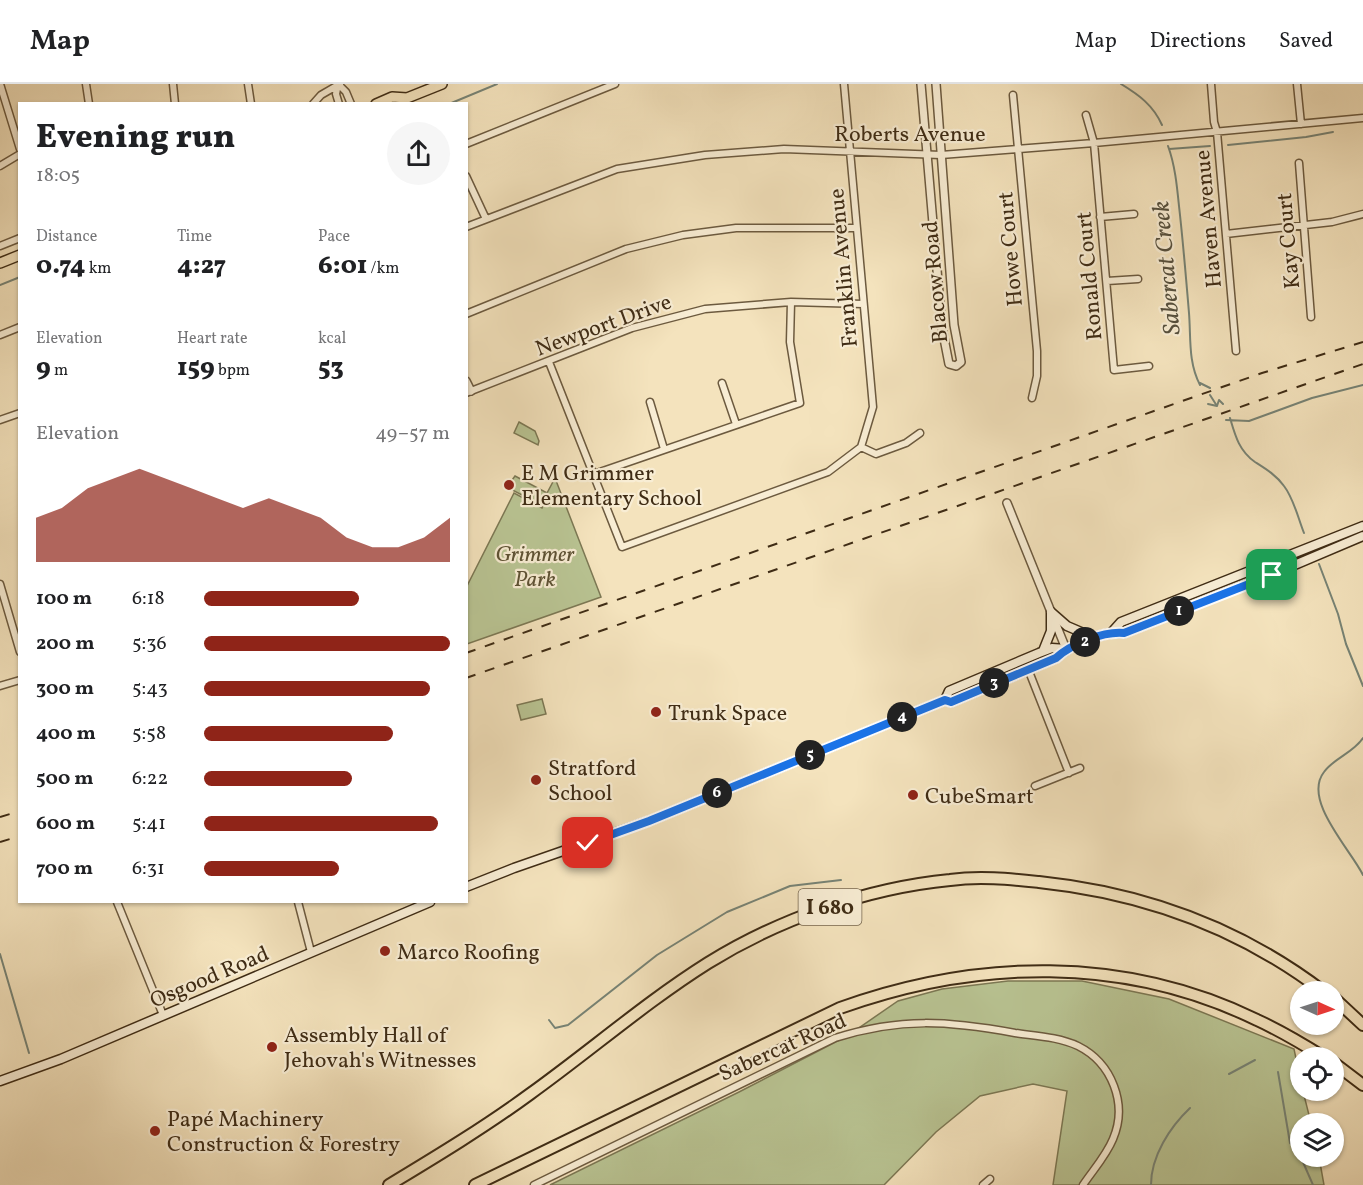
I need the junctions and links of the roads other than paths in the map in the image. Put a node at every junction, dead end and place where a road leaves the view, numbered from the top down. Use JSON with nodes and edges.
{"nodes":[{"id":1,"x":0,"y":84,"type":"edge"},
{"id":2,"x":86,"y":84,"type":"edge"},
{"id":3,"x":173,"y":84,"type":"edge"},
{"id":4,"x":248,"y":84,"type":"edge"},
{"id":5,"x":339,"y":84,"type":"edge"},
{"id":6,"x":442,"y":84,"type":"edge"},
{"id":7,"x":615,"y":84,"type":"edge"},
{"id":8,"x":844,"y":84,"type":"edge"},
{"id":9,"x":921,"y":84,"type":"edge"},
{"id":10,"x":936,"y":84,"type":"edge"},
{"id":11,"x":1211,"y":84,"type":"edge"},
{"id":12,"x":1297,"y":84,"type":"edge"},
{"id":13,"x":1013,"y":95,"type":"dead end"},
{"id":14,"x":404,"y":101,"type":"edge"},
{"id":15,"x":89,"y":102,"type":"edge"},
{"id":16,"x":175,"y":102,"type":"edge"},
{"id":17,"x":251,"y":102,"type":"edge"},
{"id":18,"x":315,"y":102,"type":"edge"},
{"id":19,"x":338,"y":102,"type":"edge"},
{"id":20,"x":350,"y":102,"type":"edge"},
{"id":21,"x":381,"y":102,"type":"edge"},
{"id":22,"x":1086,"y":115,"type":"dead end"},
{"id":23,"x":1363,"y":118,"type":"edge"},
{"id":24,"x":1301,"y":124,"type":"junction"},
{"id":25,"x":1217,"y":132,"type":"junction"},
{"id":26,"x":18,"y":142,"type":"edge"},
{"id":27,"x":468,"y":143,"type":"edge"},
{"id":28,"x":1094,"y":144,"type":"junction"},
{"id":29,"x":1018,"y":150,"type":"junction"},
{"id":30,"x":850,"y":153,"type":"junction"},
{"id":31,"x":18,"y":155,"type":"edge"},
{"id":32,"x":941,"y":155,"type":"junction"},
{"id":33,"x":928,"y":156,"type":"junction"},
{"id":34,"x":1299,"y":163,"type":"dead end"},
{"id":35,"x":0,"y":166,"type":"edge"},
{"id":36,"x":468,"y":180,"type":"edge"},
{"id":37,"x":1134,"y":214,"type":"dead end"},
{"id":38,"x":1363,"y":214,"type":"edge"},
{"id":39,"x":1100,"y":217,"type":"junction"},
{"id":40,"x":486,"y":219,"type":"junction"},
{"id":41,"x":1303,"y":225,"type":"junction"},
{"id":42,"x":468,"y":226,"type":"edge"},
{"id":43,"x":856,"y":228,"type":"junction"},
{"id":44,"x":1226,"y":234,"type":"junction"},
{"id":45,"x":18,"y":239,"type":"edge"},
{"id":46,"x":0,"y":246,"type":"edge"},
{"id":47,"x":18,"y":256,"type":"edge"},
{"id":48,"x":0,"y":264,"type":"edge"},
{"id":49,"x":1138,"y":279,"type":"dead end"},
{"id":50,"x":1107,"y":281,"type":"junction"},
{"id":51,"x":791,"y":302,"type":"junction"},
{"id":52,"x":863,"y":304,"type":"junction"},
{"id":53,"x":468,"y":313,"type":"edge"},
{"id":54,"x":1311,"y":317,"type":"dead end"},
{"id":55,"x":18,"y":328,"type":"edge"},
{"id":56,"x":0,"y":335,"type":"edge"},
{"id":57,"x":1236,"y":351,"type":"dead end"},
{"id":58,"x":549,"y":362,"type":"junction"},
{"id":59,"x":1149,"y":366,"type":"dead end"},
{"id":60,"x":722,"y":383,"type":"dead end"},
{"id":61,"x":469,"y":392,"type":"edge"},
{"id":62,"x":1032,"y":398,"type":"dead end"},
{"id":63,"x":650,"y":402,"type":"dead end"},
{"id":64,"x":18,"y":414,"type":"edge"},
{"id":65,"x":0,"y":420,"type":"edge"},
{"id":66,"x":736,"y":424,"type":"junction"},
{"id":67,"x":920,"y":433,"type":"dead end"},
{"id":68,"x":861,"y":447,"type":"junction"},
{"id":69,"x":664,"y":449,"type":"junction"},
{"id":70,"x":594,"y":474,"type":"junction"},
{"id":71,"x":1007,"y":503,"type":"dead end"},
{"id":72,"x":1363,"y":526,"type":"edge"},
{"id":73,"x":1363,"y":536,"type":"edge"},
{"id":74,"x":1313,"y":546,"type":"junction"},
{"id":75,"x":1317,"y":556,"type":"junction"},
{"id":76,"x":0,"y":584,"type":"edge"},
{"id":77,"x":1218,"y":584,"type":"junction"},
{"id":78,"x":1190,"y":607,"type":"junction"},
{"id":79,"x":1051,"y":612,"type":"junction"},
{"id":80,"x":1112,"y":632,"type":"junction"},
{"id":81,"x":1095,"y":638,"type":"junction"},
{"id":82,"x":18,"y":645,"type":"edge"},
{"id":83,"x":1066,"y":649,"type":"junction"},
{"id":84,"x":1043,"y":651,"type":"junction"},
{"id":85,"x":1028,"y":669,"type":"junction"},
{"id":86,"x":18,"y":681,"type":"edge"},
{"id":87,"x":0,"y":686,"type":"edge"},
{"id":88,"x":945,"y":700,"type":"junction"},
{"id":89,"x":1080,"y":768,"type":"dead end"},
{"id":90,"x":1069,"y":773,"type":"junction"},
{"id":91,"x":1035,"y":786,"type":"dead end"},
{"id":92,"x":468,"y":886,"type":"edge"},
{"id":93,"x":117,"y":903,"type":"edge"},
{"id":94,"x":298,"y":903,"type":"edge"},
{"id":95,"x":428,"y":903,"type":"edge"},
{"id":96,"x":311,"y":952,"type":"junction"},
{"id":97,"x":1310,"y":981,"type":"edge"},
{"id":98,"x":1344,"y":1007,"type":"edge"},
{"id":99,"x":163,"y":1015,"type":"junction"},
{"id":100,"x":1363,"y":1025,"type":"edge"},
{"id":101,"x":1306,"y":1047,"type":"edge"},
{"id":102,"x":1344,"y":1071,"type":"edge"},
{"id":103,"x":0,"y":1082,"type":"edge"},
{"id":104,"x":1363,"y":1085,"type":"edge"},
{"id":105,"x":990,"y":1179,"type":"dead end"},
{"id":106,"x":389,"y":1185,"type":"edge"},
{"id":107,"x":475,"y":1185,"type":"edge"},
{"id":108,"x":534,"y":1185,"type":"edge"},
{"id":109,"x":983,"y":1185,"type":"edge"},
{"id":110,"x":1083,"y":1185,"type":"edge"}],
"edges":[{"from":1,"to":26,"type":"street"},
{"from":2,"to":15,"type":"street"},
{"from":3,"to":16,"type":"street"},
{"from":4,"to":17,"type":"street"},
{"from":5,"to":18,"type":"street"},
{"from":5,"to":19,"type":"street"},
{"from":5,"to":20,"type":"street"},
{"from":6,"to":14,"type":"main road"},
{"from":7,"to":27,"type":"street"},
{"from":8,"to":30,"type":"street","name":"Franklin Avenue"},
{"from":9,"to":33,"type":"street","name":"Blacow Road"},
{"from":10,"to":32,"type":"street","name":"Blacow Road"},
{"from":11,"to":25,"type":"street","name":"Haven Avenue"},
{"from":12,"to":24,"type":"street"},
{"from":13,"to":29,"type":"street","name":"Howe Court"},
{"from":14,"to":21,"type":"main road"},
{"from":22,"to":28,"type":"street","name":"Ronald Court"},
{"from":23,"to":24,"type":"street","name":"Roberts Avenue"},
{"from":24,"to":25,"type":"street","name":"Roberts Avenue"},
{"from":25,"to":28,"type":"street","name":"Roberts Avenue"},
{"from":25,"to":44,"type":"street","name":"Haven Avenue"},
{"from":28,"to":29,"type":"street","name":"Roberts Avenue"},
{"from":28,"to":39,"type":"street","name":"Ronald Court"},
{"from":29,"to":32,"type":"street","name":"Roberts Avenue"},
{"from":29,"to":62,"type":"street","name":"Howe Court"},
{"from":30,"to":33,"type":"street","name":"Roberts Avenue"},
{"from":30,"to":40,"type":"street","name":"Roberts Avenue"},
{"from":30,"to":43,"type":"street","name":"Franklin Avenue"},
{"from":31,"to":35,"type":"street"},
{"from":32,"to":33,"type":"street","name":"Roberts Avenue"},
{"from":32,"to":33,"type":"street","name":"Blacow Road"},
{"from":34,"to":41,"type":"street","name":"Kay Court"},
{"from":36,"to":40,"type":"street"},
{"from":37,"to":39,"type":"street"},
{"from":38,"to":41,"type":"street"},
{"from":39,"to":50,"type":"street","name":"Ronald Court"},
{"from":40,"to":42,"type":"street","name":"Roberts Avenue"},
{"from":41,"to":44,"type":"street"},
{"from":41,"to":54,"type":"street","name":"Kay Court"},
{"from":43,"to":52,"type":"street","name":"Franklin Avenue"},
{"from":43,"to":53,"type":"street"},
{"from":44,"to":57,"type":"street","name":"Haven Avenue"},
{"from":45,"to":46,"type":"street"},
{"from":47,"to":48,"type":"main road"},
{"from":49,"to":50,"type":"street"},
{"from":50,"to":59,"type":"street","name":"Ronald Court"},
{"from":51,"to":52,"type":"street","name":"Newport Drive"},
{"from":51,"to":58,"type":"street","name":"Newport Drive"},
{"from":51,"to":66,"type":"street"},
{"from":52,"to":68,"type":"street","name":"Franklin Avenue"},
{"from":55,"to":56,"type":"street"},
{"from":58,"to":61,"type":"street","name":"Newport Drive"},
{"from":58,"to":70,"type":"street"},
{"from":60,"to":66,"type":"street"},
{"from":63,"to":69,"type":"street"},
{"from":64,"to":65,"type":"street"},
{"from":66,"to":69,"type":"street"},
{"from":67,"to":68,"type":"street"},
{"from":68,"to":70,"type":"street"},
{"from":69,"to":70,"type":"street"},
{"from":71,"to":79,"type":"street"},
{"from":72,"to":74,"type":"main road"},
{"from":73,"to":75,"type":"main road"},
{"from":74,"to":75,"type":"main road"},
{"from":74,"to":77,"type":"main road"},
{"from":75,"to":78,"type":"main road"},
{"from":76,"to":82,"type":"street"},
{"from":77,"to":78,"type":"main road"},
{"from":77,"to":80,"type":"main road"},
{"from":78,"to":80,"type":"main road"},
{"from":79,"to":81,"type":"main road"},
{"from":79,"to":83,"type":"street"},
{"from":79,"to":84,"type":"main road"},
{"from":80,"to":81,"type":"main road"},
{"from":81,"to":83,"type":"main road"},
{"from":83,"to":84,"type":"main road"},
{"from":83,"to":85,"type":"main road"},
{"from":84,"to":88,"type":"main road"},
{"from":85,"to":88,"type":"main road"},
{"from":85,"to":90,"type":"street"},
{"from":86,"to":87,"type":"street"},
{"from":88,"to":92,"type":"main road"},
{"from":89,"to":90,"type":"street"},
{"from":90,"to":91,"type":"street"},
{"from":93,"to":99,"type":"street"},
{"from":94,"to":96,"type":"street"},
{"from":95,"to":96,"type":"main road","name":"Osgood Road"},
{"from":96,"to":99,"type":"main road","name":"Osgood Road"},
{"from":97,"to":106,"type":"highway","number":"I 680"},
{"from":98,"to":100,"type":"highway"},
{"from":99,"to":103,"type":"main road","name":"Osgood Road"},
{"from":101,"to":107,"type":"highway"},
{"from":102,"to":104,"type":"highway"},
{"from":105,"to":109,"type":"street"},
{"from":108,"to":110,"type":"street","name":"Sabercat Road"}]}
